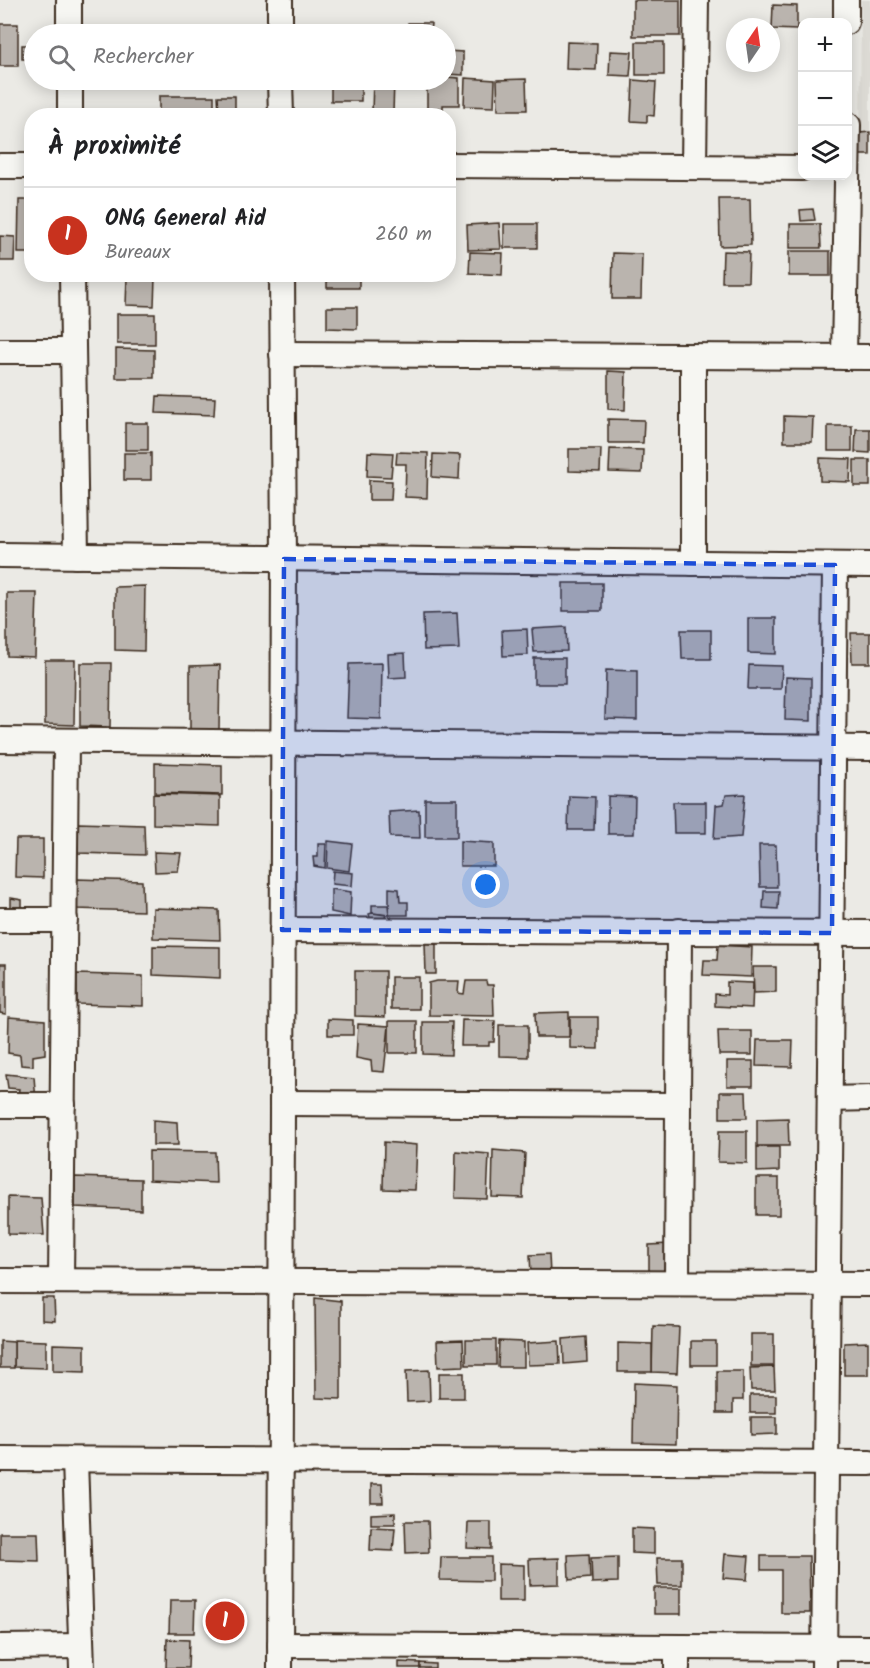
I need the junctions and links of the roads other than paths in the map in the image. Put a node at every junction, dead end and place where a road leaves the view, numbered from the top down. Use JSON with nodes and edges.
{"nodes":[{"id":1,"x":69,"y":0,"type":"edge"},
{"id":2,"x":280,"y":0,"type":"edge"},
{"id":3,"x":696,"y":0,"type":"edge"},
{"id":4,"x":846,"y":0,"type":"edge"},
{"id":5,"x":846,"y":18,"type":"edge"},
{"id":6,"x":69,"y":24,"type":"edge"},
{"id":7,"x":280,"y":24,"type":"edge"},
{"id":8,"x":70,"y":90,"type":"edge"},
{"id":9,"x":280,"y":90,"type":"edge"},
{"id":10,"x":70,"y":108,"type":"edge"},
{"id":11,"x":280,"y":108,"type":"edge"},
{"id":12,"x":848,"y":126,"type":"edge"},
{"id":13,"x":456,"y":165,"type":"edge"},
{"id":14,"x":0,"y":166,"type":"edge"},
{"id":15,"x":24,"y":166,"type":"edge"},
{"id":16,"x":694,"y":167,"type":"junction"},
{"id":17,"x":798,"y":168,"type":"edge"},
{"id":18,"x":855,"y":169,"type":"edge"},
{"id":19,"x":72,"y":282,"type":"edge"},
{"id":20,"x":282,"y":282,"type":"edge"},
{"id":21,"x":0,"y":351,"type":"edge"},
{"id":22,"x":74,"y":351,"type":"junction"},
{"id":23,"x":282,"y":354,"type":"junction"},
{"id":24,"x":693,"y":356,"type":"junction"},
{"id":25,"x":844,"y":357,"type":"junction"},
{"id":26,"x":870,"y":357,"type":"edge"},
{"id":27,"x":0,"y":555,"type":"edge"},
{"id":28,"x":76,"y":556,"type":"junction"},
{"id":29,"x":284,"y":559,"type":"junction"},
{"id":30,"x":693,"y":563,"type":"junction"},
{"id":31,"x":835,"y":565,"type":"junction"},
{"id":32,"x":870,"y":565,"type":"edge"},
{"id":33,"x":0,"y":740,"type":"edge"},
{"id":34,"x":66,"y":741,"type":"junction"},
{"id":35,"x":283,"y":743,"type":"junction"},
{"id":36,"x":834,"y":747,"type":"junction"},
{"id":37,"x":870,"y":748,"type":"edge"},
{"id":38,"x":0,"y":920,"type":"edge"},
{"id":39,"x":65,"y":920,"type":"junction"},
{"id":40,"x":282,"y":930,"type":"junction"},
{"id":41,"x":679,"y":931,"type":"junction"},
{"id":42,"x":832,"y":933,"type":"junction"},
{"id":43,"x":870,"y":933,"type":"edge"},
{"id":44,"x":870,"y":1098,"type":"edge"},
{"id":45,"x":830,"y":1099,"type":"junction"},
{"id":46,"x":282,"y":1103,"type":"junction"},
{"id":47,"x":0,"y":1105,"type":"edge"},
{"id":48,"x":63,"y":1105,"type":"junction"},
{"id":49,"x":678,"y":1105,"type":"junction"},
{"id":50,"x":0,"y":1281,"type":"edge"},
{"id":51,"x":61,"y":1281,"type":"junction"},
{"id":52,"x":281,"y":1282,"type":"junction"},
{"id":53,"x":677,"y":1283,"type":"junction"},
{"id":54,"x":828,"y":1284,"type":"junction"},
{"id":55,"x":870,"y":1284,"type":"edge"},
{"id":56,"x":0,"y":1459,"type":"edge"},
{"id":57,"x":75,"y":1460,"type":"junction"},
{"id":58,"x":280,"y":1461,"type":"junction"},
{"id":59,"x":826,"y":1463,"type":"junction"},
{"id":60,"x":870,"y":1463,"type":"edge"},
{"id":61,"x":0,"y":1647,"type":"edge"},
{"id":62,"x":870,"y":1648,"type":"edge"},
{"id":63,"x":280,"y":1656,"type":"edge"},
{"id":64,"x":82,"y":1657,"type":"edge"},
{"id":65,"x":677,"y":1657,"type":"edge"},
{"id":66,"x":824,"y":1658,"type":"edge"}],
"edges":[{"from":1,"to":6,"type":"street"},
{"from":2,"to":7,"type":"street"},
{"from":3,"to":16,"type":"street"},
{"from":4,"to":5,"type":"street"},
{"from":8,"to":10,"type":"street"},
{"from":9,"to":11,"type":"street"},
{"from":12,"to":18,"type":"street"},
{"from":13,"to":16,"type":"street"},
{"from":14,"to":15,"type":"street"},
{"from":16,"to":17,"type":"street"},
{"from":18,"to":25,"type":"street"},
{"from":19,"to":22,"type":"street"},
{"from":20,"to":23,"type":"street"},
{"from":21,"to":22,"type":"street"},
{"from":22,"to":28,"type":"street"},
{"from":23,"to":24,"type":"street"},
{"from":23,"to":29,"type":"street"},
{"from":24,"to":25,"type":"street"},
{"from":24,"to":30,"type":"street"},
{"from":25,"to":26,"type":"street"},
{"from":27,"to":28,"type":"street"},
{"from":28,"to":29,"type":"street"},
{"from":29,"to":30,"type":"street"},
{"from":29,"to":35,"type":"street"},
{"from":30,"to":31,"type":"street"},
{"from":31,"to":32,"type":"street"},
{"from":31,"to":36,"type":"street"},
{"from":33,"to":34,"type":"street"},
{"from":34,"to":35,"type":"street"},
{"from":34,"to":39,"type":"street"},
{"from":35,"to":36,"type":"street"},
{"from":35,"to":40,"type":"street"},
{"from":36,"to":37,"type":"street"},
{"from":36,"to":42,"type":"street"},
{"from":38,"to":39,"type":"street"},
{"from":39,"to":48,"type":"street"},
{"from":40,"to":41,"type":"street"},
{"from":40,"to":46,"type":"street"},
{"from":41,"to":42,"type":"street"},
{"from":41,"to":49,"type":"street"},
{"from":42,"to":43,"type":"street"},
{"from":42,"to":45,"type":"street"},
{"from":44,"to":45,"type":"street"},
{"from":45,"to":54,"type":"street"},
{"from":46,"to":49,"type":"street"},
{"from":46,"to":52,"type":"street"},
{"from":47,"to":48,"type":"street"},
{"from":48,"to":51,"type":"street"},
{"from":49,"to":53,"type":"street"},
{"from":50,"to":51,"type":"street"},
{"from":51,"to":52,"type":"street"},
{"from":52,"to":53,"type":"street"},
{"from":52,"to":58,"type":"street"},
{"from":53,"to":54,"type":"street"},
{"from":54,"to":55,"type":"street"},
{"from":54,"to":59,"type":"street"},
{"from":56,"to":57,"type":"street"},
{"from":57,"to":58,"type":"street"},
{"from":57,"to":64,"type":"street"},
{"from":58,"to":59,"type":"street"},
{"from":58,"to":63,"type":"street"},
{"from":59,"to":60,"type":"street"},
{"from":59,"to":66,"type":"street"},
{"from":61,"to":64,"type":"street"},
{"from":62,"to":66,"type":"street"},
{"from":63,"to":65,"type":"street"},
{"from":65,"to":66,"type":"street"}]}
